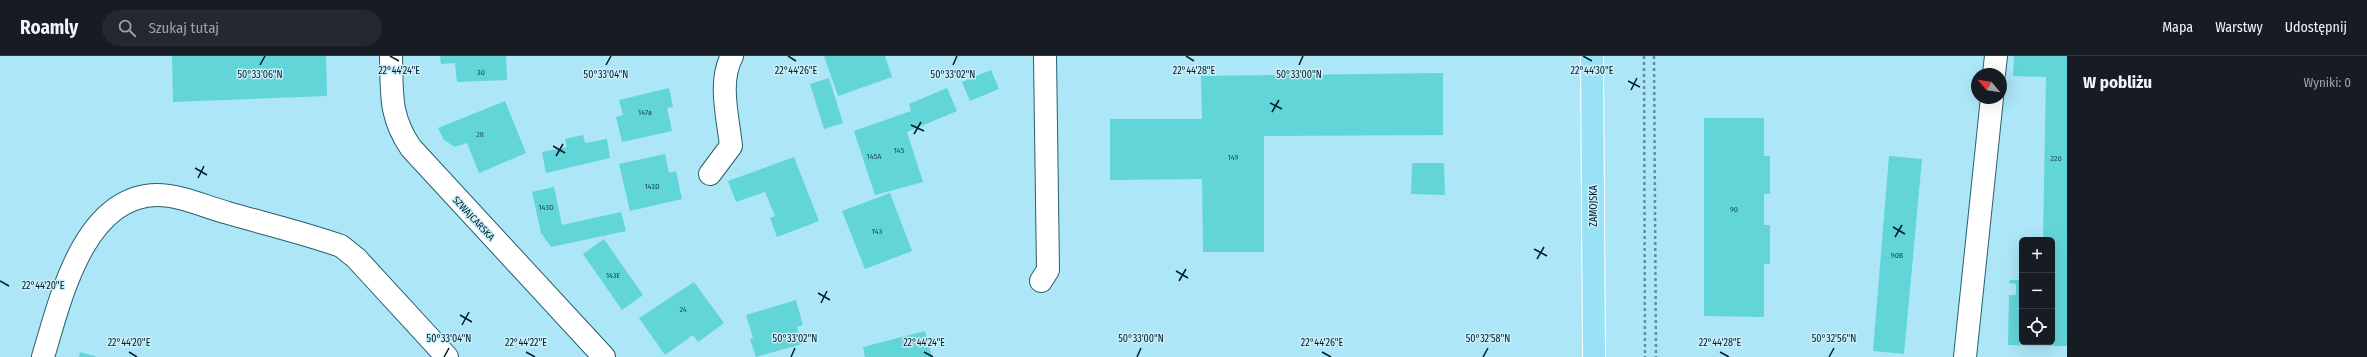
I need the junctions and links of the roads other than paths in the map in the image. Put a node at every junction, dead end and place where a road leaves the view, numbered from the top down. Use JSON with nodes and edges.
{"nodes":[{"id":1,"x":391,"y":56,"type":"edge"},
{"id":2,"x":732,"y":56,"type":"edge"},
{"id":3,"x":1045,"y":56,"type":"edge"},
{"id":4,"x":1592,"y":56,"type":"edge"},
{"id":5,"x":1996,"y":56,"type":"edge"},
{"id":6,"x":1995,"y":68,"type":"edge"},
{"id":7,"x":1991,"y":104,"type":"edge"},
{"id":8,"x":710,"y":174,"type":"dead end"},
{"id":9,"x":1041,"y":281,"type":"dead end"},
{"id":10,"x":43,"y":357,"type":"edge"},
{"id":11,"x":447,"y":357,"type":"edge"},
{"id":12,"x":604,"y":357,"type":"edge"},
{"id":13,"x":1594,"y":357,"type":"edge"},
{"id":14,"x":1965,"y":357,"type":"edge"}],
"edges":[{"from":1,"to":12,"type":"street","name":"SZWAJCARSKA"},
{"from":2,"to":8,"type":"street"},
{"from":3,"to":9,"type":"street"},
{"from":4,"to":13,"type":"main road","name":"ZAMOJSKA"},
{"from":5,"to":6,"type":"street"},
{"from":7,"to":14,"type":"street"},
{"from":10,"to":11,"type":"street"}]}
